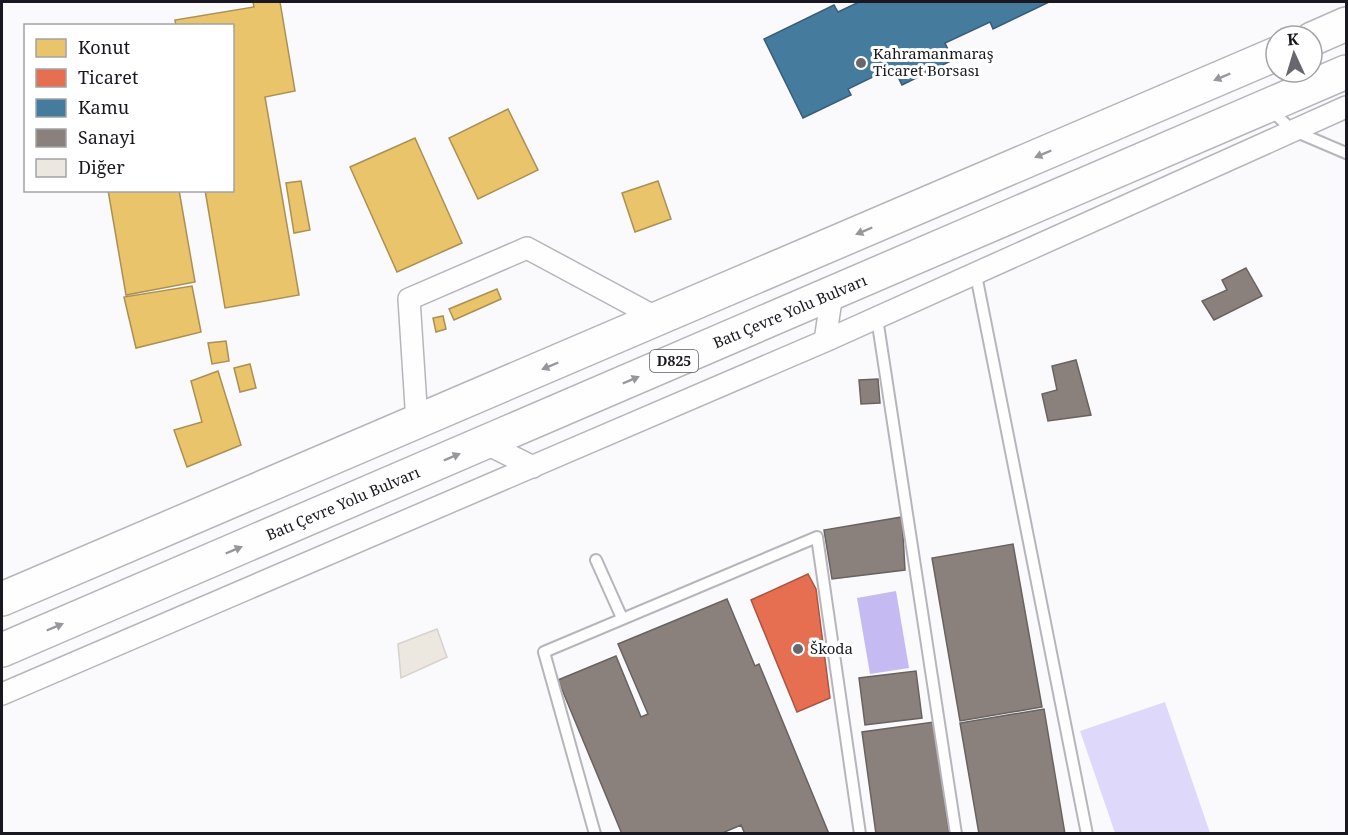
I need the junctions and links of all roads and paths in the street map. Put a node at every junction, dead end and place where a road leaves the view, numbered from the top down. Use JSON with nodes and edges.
{"nodes":[{"id":1,"x":1347,"y":24,"type":"edge"},
{"id":2,"x":1324,"y":34,"type":"edge"},
{"id":3,"x":1264,"y":59,"type":"edge"},
{"id":4,"x":1347,"y":72,"type":"edge"},
{"id":5,"x":1268,"y":106,"type":"junction"},
{"id":6,"x":1347,"y":107,"type":"edge"},
{"id":7,"x":1292,"y":130,"type":"junction"},
{"id":8,"x":1347,"y":153,"type":"edge"},
{"id":9,"x":976,"y":274,"type":"junction"},
{"id":10,"x":832,"y":293,"type":"junction"},
{"id":11,"x":876,"y":318,"type":"junction"},
{"id":12,"x":658,"y":319,"type":"junction"},
{"id":13,"x":825,"y":341,"type":"junction"},
{"id":14,"x":417,"y":422,"type":"junction"},
{"id":15,"x":485,"y":442,"type":"junction"},
{"id":16,"x":532,"y":467,"type":"junction"},
{"id":17,"x":596,"y":560,"type":"dead end"},
{"id":18,"x":2,"y":599,"type":"edge"},
{"id":19,"x":621,"y":618,"type":"junction"},
{"id":20,"x":2,"y":650,"type":"edge"},
{"id":21,"x":2,"y":694,"type":"edge"},
{"id":22,"x":595,"y":834,"type":"edge"},
{"id":23,"x":860,"y":834,"type":"edge"},
{"id":24,"x":956,"y":834,"type":"edge"},
{"id":25,"x":1087,"y":834,"type":"edge"}],
"edges":[{"from":1,"to":2,"type":"highway"},
{"from":3,"to":12,"type":"highway","one_way":true},
{"from":4,"to":5,"type":"highway","name":"Batı Çevre Yolu Bulvarı","number":"D825"},
{"from":5,"to":7,"type":"lane"},
{"from":5,"to":10,"type":"highway","name":"Batı Çevre Yolu Bulvarı","number":"D825"},
{"from":6,"to":7,"type":"street"},
{"from":7,"to":8,"type":"lane"},
{"from":7,"to":9,"type":"street"},
{"from":9,"to":11,"type":"street"},
{"from":9,"to":25,"type":"lane"},
{"from":10,"to":13,"type":"street"},
{"from":15,"to":10,"type":"highway","name":"Batı Çevre Yolu Bulvarı","number":"D825","one_way":true},
{"from":11,"to":13,"type":"street"},
{"from":11,"to":24,"type":"lane"},
{"from":12,"to":14,"type":"highway","one_way":true},
{"from":12,"to":14,"type":"street"},
{"from":13,"to":16,"type":"street"},
{"from":14,"to":18,"type":"highway"},
{"from":15,"to":16,"type":"street"},
{"from":20,"to":15,"type":"highway","name":"Batı Çevre Yolu Bulvarı","number":"D825","one_way":true},
{"from":16,"to":21,"type":"street"},
{"from":17,"to":19,"type":"lane"},
{"from":19,"to":22,"type":"lane"},
{"from":19,"to":23,"type":"lane"}]}
